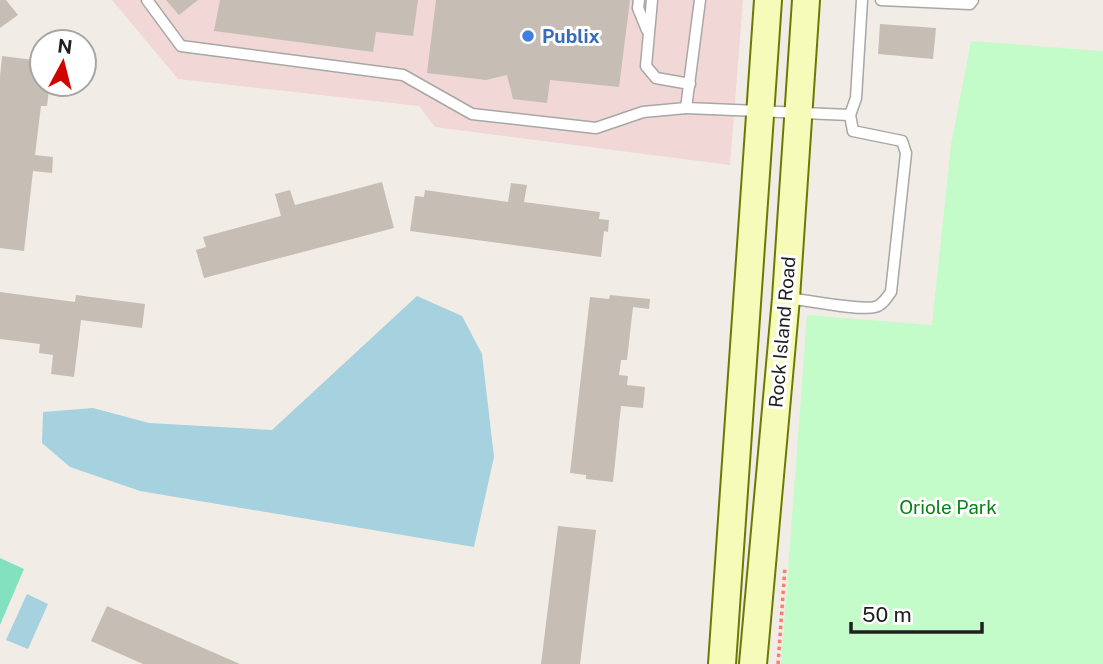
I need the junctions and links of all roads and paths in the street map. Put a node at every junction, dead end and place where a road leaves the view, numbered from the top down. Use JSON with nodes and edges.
{"nodes":[{"id":1,"x":147,"y":0,"type":"edge"},
{"id":2,"x":639,"y":0,"type":"edge"},
{"id":3,"x":652,"y":0,"type":"edge"},
{"id":4,"x":700,"y":0,"type":"edge"},
{"id":5,"x":768,"y":0,"type":"edge"},
{"id":6,"x":806,"y":0,"type":"edge"},
{"id":7,"x":862,"y":0,"type":"edge"},
{"id":8,"x":881,"y":0,"type":"edge"},
{"id":9,"x":973,"y":0,"type":"edge"},
{"id":10,"x":649,"y":34,"type":"junction"},
{"id":11,"x":690,"y":84,"type":"dead end"},
{"id":12,"x":686,"y":108,"type":"junction"},
{"id":13,"x":762,"y":111,"type":"junction"},
{"id":14,"x":799,"y":114,"type":"junction"},
{"id":15,"x":850,"y":115,"type":"junction"},
{"id":16,"x":786,"y":298,"type":"junction"},
{"id":17,"x":750,"y":511,"type":"junction"},
{"id":18,"x":722,"y":664,"type":"edge"},
{"id":19,"x":753,"y":664,"type":"edge"}],
"edges":[{"from":1,"to":12,"type":"lane"},
{"from":2,"to":10,"type":"lane"},
{"from":3,"to":10,"type":"lane"},
{"from":4,"to":12,"type":"lane"},
{"from":5,"to":13,"type":"main road","name":"Rock Island Road"},
{"from":6,"to":14,"type":"main road","name":"Rock Island Road"},
{"from":7,"to":15,"type":"lane"},
{"from":8,"to":9,"type":"lane"},
{"from":10,"to":11,"type":"lane"},
{"from":12,"to":13,"type":"lane"},
{"from":13,"to":14,"type":"lane"},
{"from":13,"to":17,"type":"main road","name":"Rock Island Road"},
{"from":14,"to":15,"type":"lane"},
{"from":14,"to":16,"type":"main road","name":"Rock Island Road"},
{"from":15,"to":16,"type":"lane"},
{"from":16,"to":17,"type":"main road","name":"Rock Island Road"},
{"from":17,"to":18,"type":"main road","name":"Rock Island Road"},
{"from":17,"to":19,"type":"main road","name":"Rock Island Road"}]}
